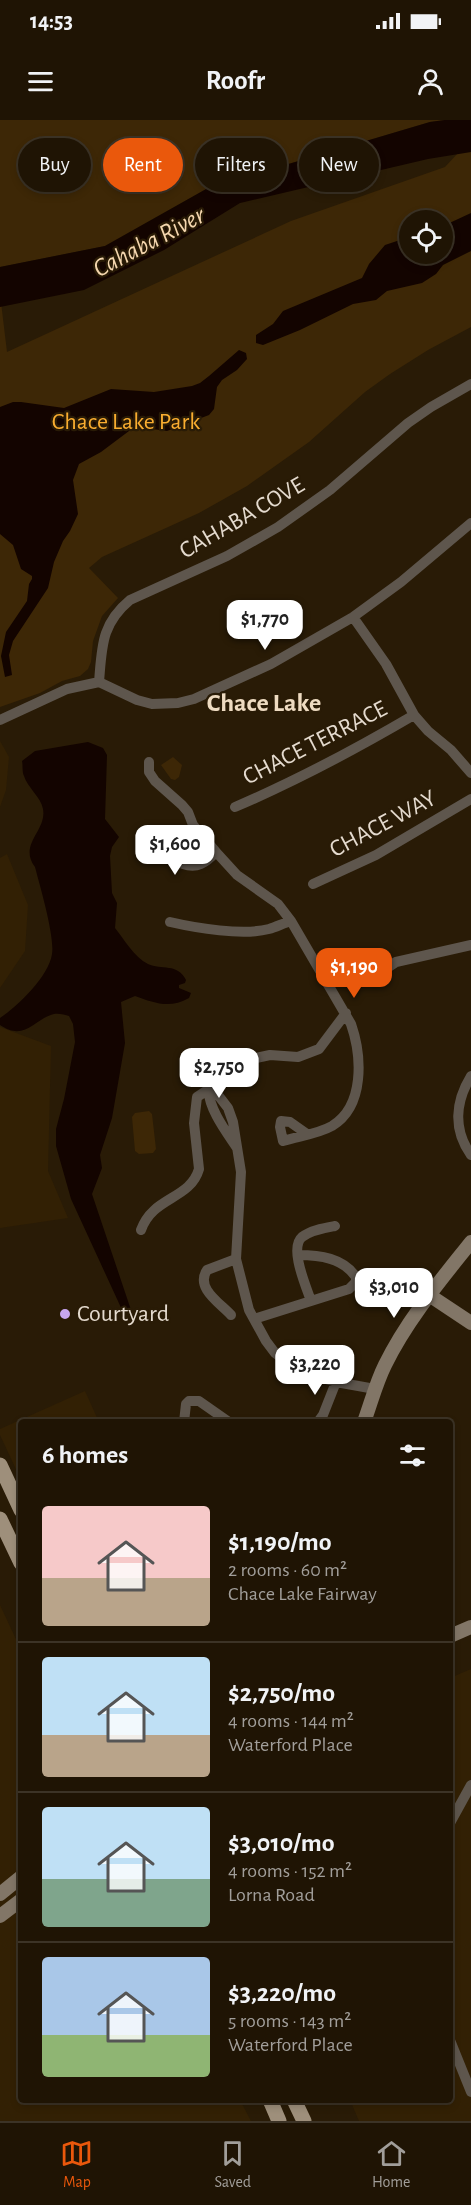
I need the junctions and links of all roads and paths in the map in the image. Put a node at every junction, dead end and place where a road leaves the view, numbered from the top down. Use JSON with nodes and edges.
{"nodes":[{"id":1,"x":471,"y":384,"type":"edge"},
{"id":2,"x":471,"y":522,"type":"edge"},
{"id":3,"x":353,"y":617,"type":"junction"},
{"id":4,"x":99,"y":682,"type":"junction"},
{"id":5,"x":414,"y":715,"type":"junction"},
{"id":6,"x":0,"y":720,"type":"edge"},
{"id":7,"x":149,"y":762,"type":"dead end"},
{"id":8,"x":471,"y":773,"type":"edge"},
{"id":9,"x":471,"y":799,"type":"edge"},
{"id":10,"x":236,"y":807,"type":"dead end"},
{"id":11,"x":193,"y":825,"type":"junction"},
{"id":12,"x":216,"y":852,"type":"junction"},
{"id":13,"x":313,"y":884,"type":"dead end"},
{"id":14,"x":291,"y":921,"type":"junction"},
{"id":15,"x":170,"y":922,"type":"dead end"},
{"id":16,"x":471,"y":945,"type":"edge"},
{"id":17,"x":384,"y":975,"type":"dead end"},
{"id":18,"x":346,"y":1013,"type":"junction"},
{"id":19,"x":471,"y":1076,"type":"edge"},
{"id":20,"x":208,"y":1089,"type":"junction"},
{"id":21,"x":307,"y":1134,"type":"dead end"},
{"id":22,"x":471,"y":1155,"type":"edge"},
{"id":23,"x":334,"y":1226,"type":"dead end"},
{"id":24,"x":141,"y":1230,"type":"dead end"},
{"id":25,"x":471,"y":1242,"type":"edge"},
{"id":26,"x":298,"y":1255,"type":"junction"},
{"id":27,"x":236,"y":1259,"type":"junction"},
{"id":28,"x":429,"y":1295,"type":"junction"},
{"id":29,"x":311,"y":1301,"type":"junction"},
{"id":30,"x":231,"y":1315,"type":"dead end"},
{"id":31,"x":254,"y":1319,"type":"junction"},
{"id":32,"x":471,"y":1323,"type":"edge"},
{"id":33,"x":336,"y":1382,"type":"junction"},
{"id":34,"x":375,"y":1389,"type":"junction"},
{"id":35,"x":184,"y":1419,"type":"edge"},
{"id":36,"x":225,"y":1419,"type":"edge"},
{"id":37,"x":320,"y":1419,"type":"edge"},
{"id":38,"x":365,"y":1419,"type":"edge"},
{"id":39,"x":0,"y":1465,"type":"edge"},
{"id":40,"x":18,"y":1504,"type":"edge"},
{"id":41,"x":0,"y":1519,"type":"edge"},
{"id":42,"x":18,"y":1557,"type":"edge"},
{"id":43,"x":471,"y":1628,"type":"edge"},
{"id":44,"x":453,"y":1635,"type":"edge"},
{"id":45,"x":471,"y":1785,"type":"edge"},
{"id":46,"x":453,"y":1818,"type":"edge"},
{"id":47,"x":18,"y":1879,"type":"edge"},
{"id":48,"x":0,"y":1894,"type":"edge"},
{"id":49,"x":18,"y":1902,"type":"edge"},
{"id":50,"x":0,"y":1916,"type":"edge"},
{"id":51,"x":453,"y":2047,"type":"edge"},
{"id":52,"x":471,"y":2092,"type":"edge"},
{"id":53,"x":271,"y":2103,"type":"edge"},
{"id":54,"x":295,"y":2103,"type":"edge"},
{"id":55,"x":279,"y":2121,"type":"edge"},
{"id":56,"x":304,"y":2121,"type":"edge"}],
"edges":[{"from":1,"to":4,"type":"street","name":"CAHABA COVE"},
{"from":2,"to":3,"type":"street"},
{"from":3,"to":4,"type":"street"},
{"from":3,"to":5,"type":"street"},
{"from":4,"to":6,"type":"street"},
{"from":5,"to":8,"type":"street"},
{"from":5,"to":10,"type":"street","name":"CHACE TERRACE"},
{"from":7,"to":11,"type":"street"},
{"from":9,"to":13,"type":"street","name":"CHACE WAY"},
{"from":11,"to":12,"type":"street"},
{"from":11,"to":12,"type":"street"},
{"from":12,"to":14,"type":"street"},
{"from":14,"to":15,"type":"street"},
{"from":14,"to":18,"type":"street"},
{"from":16,"to":17,"type":"street"},
{"from":18,"to":20,"type":"street"},
{"from":18,"to":21,"type":"street"},
{"from":19,"to":22,"type":"street"},
{"from":20,"to":24,"type":"street"},
{"from":20,"to":27,"type":"street"},
{"from":23,"to":26,"type":"street"},
{"from":25,"to":28,"type":"street"},
{"from":26,"to":29,"type":"street"},
{"from":26,"to":29,"type":"street"},
{"from":27,"to":30,"type":"street"},
{"from":27,"to":31,"type":"street"},
{"from":28,"to":32,"type":"street"},
{"from":28,"to":34,"type":"street"},
{"from":29,"to":31,"type":"street"},
{"from":31,"to":33,"type":"street"},
{"from":33,"to":34,"type":"street"},
{"from":33,"to":37,"type":"street"},
{"from":34,"to":38,"type":"street"},
{"from":35,"to":36,"type":"street"},
{"from":39,"to":40,"type":"main road"},
{"from":41,"to":42,"type":"main road"},
{"from":43,"to":44,"type":"street"},
{"from":45,"to":46,"type":"street"},
{"from":47,"to":48,"type":"street"},
{"from":49,"to":50,"type":"street"},
{"from":51,"to":52,"type":"street"},
{"from":53,"to":55,"type":"main road"},
{"from":54,"to":56,"type":"main road"}]}
